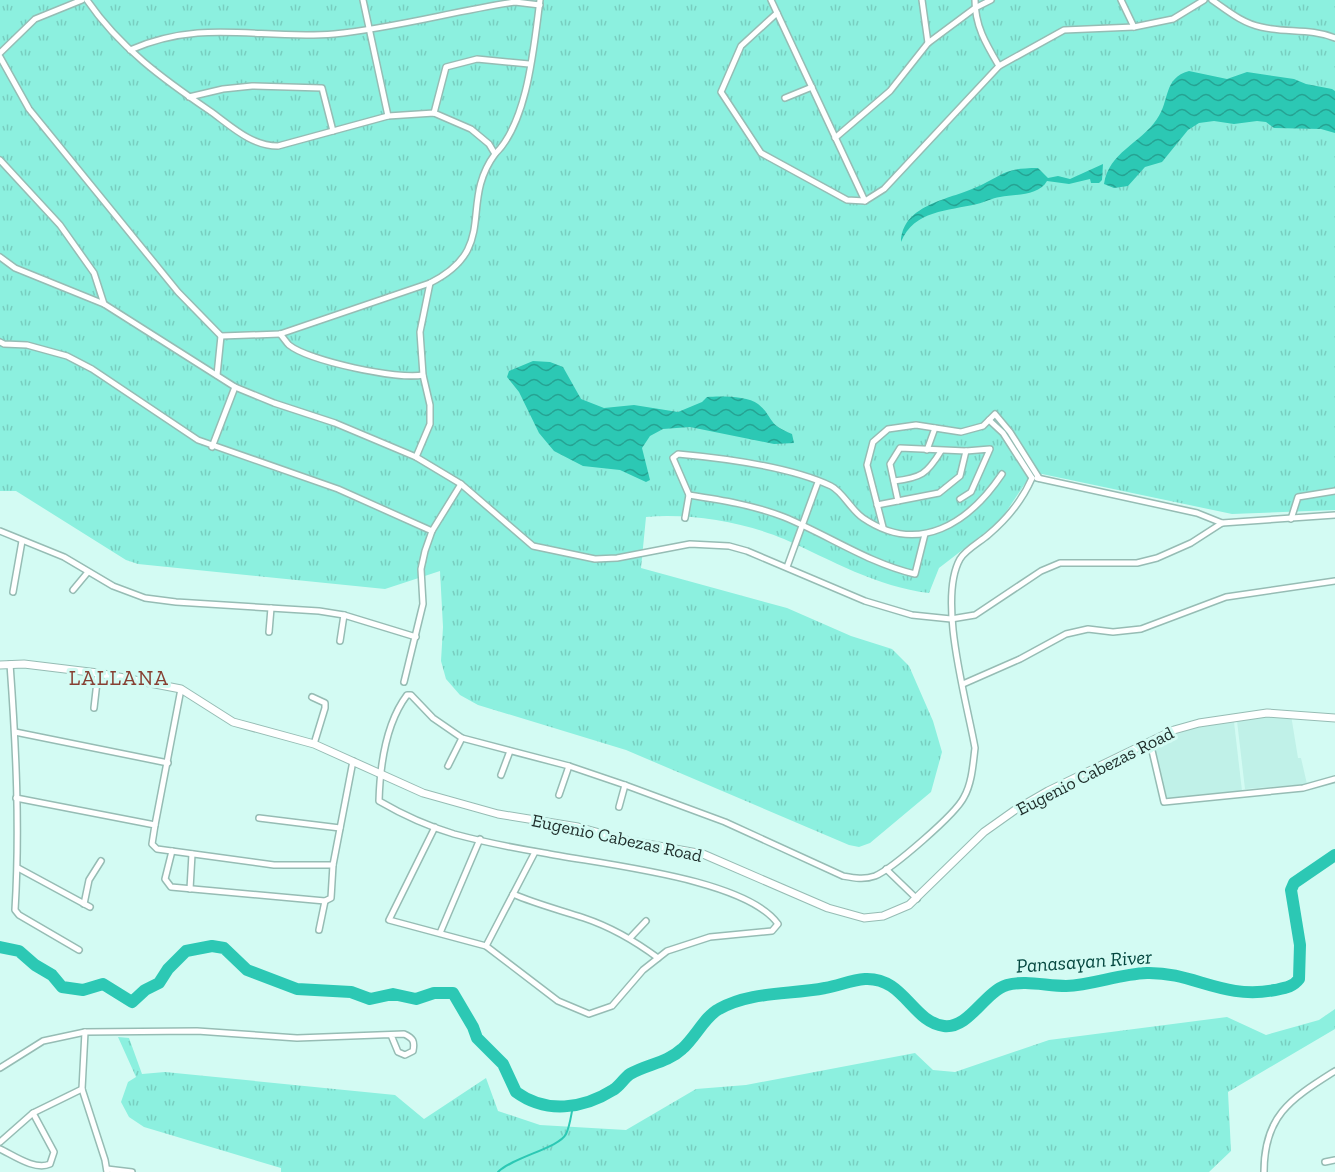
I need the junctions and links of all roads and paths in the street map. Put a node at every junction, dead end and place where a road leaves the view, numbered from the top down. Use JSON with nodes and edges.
{"nodes":[{"id":1,"x":84,"y":0,"type":"edge"},
{"id":2,"x":363,"y":0,"type":"edge"},
{"id":3,"x":771,"y":0,"type":"edge"},
{"id":4,"x":922,"y":0,"type":"edge"},
{"id":5,"x":975,"y":0,"type":"edge"},
{"id":6,"x":991,"y":0,"type":"edge"},
{"id":7,"x":1121,"y":0,"type":"edge"},
{"id":8,"x":1204,"y":0,"type":"edge"},
{"id":9,"x":1212,"y":0,"type":"edge"},
{"id":10,"x":540,"y":3,"type":"edge"},
{"id":11,"x":975,"y":8,"type":"junction"},
{"id":12,"x":777,"y":13,"type":"junction"},
{"id":13,"x":1134,"y":27,"type":"junction"},
{"id":14,"x":367,"y":30,"type":"junction"},
{"id":15,"x":1335,"y":38,"type":"edge"},
{"id":16,"x":928,"y":43,"type":"junction"},
{"id":17,"x":130,"y":50,"type":"junction"},
{"id":18,"x":0,"y":55,"type":"edge"},
{"id":19,"x":529,"y":64,"type":"junction"},
{"id":20,"x":999,"y":66,"type":"junction"},
{"id":21,"x":812,"y":87,"type":"junction"},
{"id":22,"x":189,"y":97,"type":"junction"},
{"id":23,"x":785,"y":98,"type":"dead end"},
{"id":24,"x":434,"y":113,"type":"junction"},
{"id":25,"x":388,"y":116,"type":"junction"},
{"id":26,"x":333,"y":131,"type":"junction"},
{"id":27,"x":836,"y":138,"type":"junction"},
{"id":28,"x":495,"y":154,"type":"junction"},
{"id":29,"x":0,"y":160,"type":"edge"},
{"id":30,"x":865,"y":201,"type":"junction"},
{"id":31,"x":0,"y":257,"type":"edge"},
{"id":32,"x":430,"y":283,"type":"junction"},
{"id":33,"x":104,"y":304,"type":"junction"},
{"id":34,"x":280,"y":334,"type":"junction"},
{"id":35,"x":221,"y":336,"type":"junction"},
{"id":36,"x":0,"y":342,"type":"edge"},
{"id":37,"x":217,"y":375,"type":"junction"},
{"id":38,"x":423,"y":375,"type":"junction"},
{"id":39,"x":235,"y":387,"type":"junction"},
{"id":40,"x":989,"y":420,"type":"junction"},
{"id":41,"x":935,"y":428,"type":"junction"},
{"id":42,"x":212,"y":447,"type":"junction"},
{"id":43,"x":927,"y":450,"type":"junction"},
{"id":44,"x":941,"y":451,"type":"junction"},
{"id":45,"x":966,"y":451,"type":"junction"},
{"id":46,"x":416,"y":457,"type":"junction"},
{"id":47,"x":1002,"y":474,"type":"dead end"},
{"id":48,"x":1032,"y":478,"type":"junction"},
{"id":49,"x":1039,"y":478,"type":"junction"},
{"id":50,"x":894,"y":481,"type":"junction"},
{"id":51,"x":818,"y":482,"type":"junction"},
{"id":52,"x":461,"y":484,"type":"junction"},
{"id":53,"x":1335,"y":491,"type":"edge"},
{"id":54,"x":689,"y":495,"type":"junction"},
{"id":55,"x":960,"y":500,"type":"dead end"},
{"id":56,"x":898,"y":501,"type":"junction"},
{"id":57,"x":877,"y":505,"type":"junction"},
{"id":58,"x":1335,"y":515,"type":"edge"},
{"id":59,"x":685,"y":518,"type":"dead end"},
{"id":60,"x":1291,"y":519,"type":"junction"},
{"id":61,"x":1222,"y":524,"type":"junction"},
{"id":62,"x":802,"y":525,"type":"junction"},
{"id":63,"x":883,"y":527,"type":"junction"},
{"id":64,"x":0,"y":531,"type":"edge"},
{"id":65,"x":432,"y":531,"type":"junction"},
{"id":66,"x":925,"y":534,"type":"junction"},
{"id":67,"x":22,"y":541,"type":"junction"},
{"id":68,"x":787,"y":567,"type":"junction"},
{"id":69,"x":88,"y":572,"type":"junction"},
{"id":70,"x":1335,"y":581,"type":"edge"},
{"id":71,"x":73,"y":590,"type":"dead end"},
{"id":72,"x":13,"y":592,"type":"dead end"},
{"id":73,"x":271,"y":608,"type":"junction"},
{"id":74,"x":344,"y":615,"type":"junction"},
{"id":75,"x":951,"y":619,"type":"junction"},
{"id":76,"x":269,"y":632,"type":"dead end"},
{"id":77,"x":416,"y":637,"type":"junction"},
{"id":78,"x":340,"y":641,"type":"dead end"},
{"id":79,"x":10,"y":664,"type":"junction"},
{"id":80,"x":0,"y":665,"type":"edge"},
{"id":81,"x":98,"y":673,"type":"junction"},
{"id":82,"x":404,"y":682,"type":"dead end"},
{"id":83,"x":963,"y":684,"type":"junction"},
{"id":84,"x":181,"y":689,"type":"junction"},
{"id":85,"x":312,"y":697,"type":"dead end"},
{"id":86,"x":94,"y":708,"type":"dead end"},
{"id":87,"x":1335,"y":718,"type":"edge"},
{"id":88,"x":15,"y":732,"type":"junction"},
{"id":89,"x":462,"y":738,"type":"junction"},
{"id":90,"x":1150,"y":742,"type":"junction"},
{"id":91,"x":314,"y":744,"type":"junction"},
{"id":92,"x":510,"y":751,"type":"junction"},
{"id":93,"x":353,"y":761,"type":"junction"},
{"id":94,"x":168,"y":763,"type":"junction"},
{"id":95,"x":448,"y":766,"type":"dead end"},
{"id":96,"x":569,"y":766,"type":"junction"},
{"id":97,"x":379,"y":774,"type":"junction"},
{"id":98,"x":501,"y":775,"type":"dead end"},
{"id":99,"x":1335,"y":779,"type":"edge"},
{"id":100,"x":625,"y":785,"type":"junction"},
{"id":101,"x":559,"y":795,"type":"dead end"},
{"id":102,"x":16,"y":798,"type":"junction"},
{"id":103,"x":619,"y":807,"type":"dead end"},
{"id":104,"x":259,"y":818,"type":"dead end"},
{"id":105,"x":155,"y":825,"type":"junction"},
{"id":106,"x":435,"y":827,"type":"junction"},
{"id":107,"x":340,"y":828,"type":"junction"},
{"id":108,"x":480,"y":839,"type":"junction"},
{"id":109,"x":172,"y":851,"type":"junction"},
{"id":110,"x":535,"y":852,"type":"junction"},
{"id":111,"x":192,"y":854,"type":"junction"},
{"id":112,"x":101,"y":861,"type":"dead end"},
{"id":113,"x":333,"y":865,"type":"junction"},
{"id":114,"x":18,"y":868,"type":"junction"},
{"id":115,"x":886,"y":869,"type":"junction"},
{"id":116,"x":190,"y":889,"type":"junction"},
{"id":117,"x":513,"y":894,"type":"junction"},
{"id":118,"x":917,"y":899,"type":"junction"},
{"id":119,"x":325,"y":901,"type":"junction"},
{"id":120,"x":84,"y":904,"type":"junction"},
{"id":121,"x":90,"y":907,"type":"dead end"},
{"id":122,"x":646,"y":921,"type":"dead end"},
{"id":123,"x":319,"y":930,"type":"dead end"},
{"id":124,"x":440,"y":933,"type":"junction"},
{"id":125,"x":630,"y":938,"type":"junction"},
{"id":126,"x":486,"y":946,"type":"junction"},
{"id":127,"x":79,"y":950,"type":"dead end"},
{"id":128,"x":658,"y":958,"type":"junction"},
{"id":129,"x":85,"y":1032,"type":"junction"},
{"id":130,"x":391,"y":1035,"type":"junction"},
{"id":131,"x":0,"y":1068,"type":"edge"},
{"id":132,"x":1335,"y":1071,"type":"edge"},
{"id":133,"x":82,"y":1089,"type":"junction"},
{"id":134,"x":33,"y":1113,"type":"junction"},
{"id":135,"x":0,"y":1142,"type":"edge"},
{"id":136,"x":0,"y":1149,"type":"edge"},
{"id":137,"x":1335,"y":1160,"type":"edge"},
{"id":138,"x":1325,"y":1162,"type":"dead end"},
{"id":139,"x":107,"y":1171,"type":"edge"},
{"id":140,"x":132,"y":1172,"type":"edge"},
{"id":141,"x":1264,"y":1172,"type":"edge"}],
"edges":[{"from":1,"to":17,"type":"street"},
{"from":1,"to":18,"type":"street"},
{"from":2,"to":14,"type":"street"},
{"from":3,"to":12,"type":"street"},
{"from":4,"to":16,"type":"street"},
{"from":5,"to":11,"type":"street"},
{"from":6,"to":11,"type":"street"},
{"from":7,"to":13,"type":"street"},
{"from":8,"to":13,"type":"street"},
{"from":9,"to":15,"type":"street"},
{"from":10,"to":14,"type":"street"},
{"from":10,"to":19,"type":"street"},
{"from":11,"to":16,"type":"street"},
{"from":11,"to":20,"type":"street"},
{"from":12,"to":21,"type":"street"},
{"from":12,"to":30,"type":"street"},
{"from":13,"to":20,"type":"street"},
{"from":14,"to":17,"type":"street"},
{"from":14,"to":25,"type":"street"},
{"from":16,"to":27,"type":"street"},
{"from":17,"to":22,"type":"street"},
{"from":18,"to":35,"type":"street"},
{"from":19,"to":24,"type":"street"},
{"from":19,"to":28,"type":"street"},
{"from":20,"to":30,"type":"street"},
{"from":21,"to":23,"type":"street"},
{"from":21,"to":27,"type":"street"},
{"from":22,"to":26,"type":"street"},
{"from":22,"to":26,"type":"street"},
{"from":24,"to":25,"type":"street"},
{"from":24,"to":28,"type":"street"},
{"from":25,"to":26,"type":"street"},
{"from":27,"to":30,"type":"street"},
{"from":28,"to":32,"type":"street"},
{"from":29,"to":33,"type":"street"},
{"from":31,"to":33,"type":"street"},
{"from":32,"to":34,"type":"street"},
{"from":32,"to":38,"type":"street"},
{"from":33,"to":37,"type":"street"},
{"from":34,"to":35,"type":"street"},
{"from":34,"to":38,"type":"street"},
{"from":35,"to":37,"type":"street"},
{"from":36,"to":42,"type":"street"},
{"from":37,"to":39,"type":"street"},
{"from":38,"to":46,"type":"street"},
{"from":39,"to":42,"type":"street"},
{"from":39,"to":46,"type":"street"},
{"from":40,"to":41,"type":"street"},
{"from":40,"to":48,"type":"street"},
{"from":40,"to":49,"type":"street"},
{"from":41,"to":43,"type":"street"},
{"from":41,"to":57,"type":"street"},
{"from":42,"to":65,"type":"street"},
{"from":43,"to":44,"type":"street"},
{"from":43,"to":50,"type":"street"},
{"from":44,"to":45,"type":"street"},
{"from":44,"to":50,"type":"street"},
{"from":45,"to":55,"type":"street"},
{"from":45,"to":56,"type":"street"},
{"from":46,"to":52,"type":"street"},
{"from":47,"to":66,"type":"street"},
{"from":48,"to":49,"type":"street"},
{"from":48,"to":75,"type":"street"},
{"from":49,"to":61,"type":"street"},
{"from":50,"to":56,"type":"street"},
{"from":51,"to":54,"type":"street"},
{"from":51,"to":62,"type":"street"},
{"from":51,"to":63,"type":"street"},
{"from":52,"to":65,"type":"street"},
{"from":52,"to":68,"type":"street"},
{"from":53,"to":60,"type":"street"},
{"from":54,"to":59,"type":"street"},
{"from":54,"to":62,"type":"street"},
{"from":56,"to":57,"type":"street"},
{"from":57,"to":63,"type":"street"},
{"from":58,"to":60,"type":"street"},
{"from":60,"to":61,"type":"street"},
{"from":61,"to":75,"type":"street"},
{"from":62,"to":66,"type":"street"},
{"from":62,"to":68,"type":"street"},
{"from":63,"to":66,"type":"street"},
{"from":64,"to":67,"type":"street"},
{"from":65,"to":77,"type":"street"},
{"from":67,"to":69,"type":"street"},
{"from":67,"to":72,"type":"street"},
{"from":68,"to":75,"type":"street"},
{"from":69,"to":71,"type":"street"},
{"from":69,"to":73,"type":"street"},
{"from":70,"to":83,"type":"street"},
{"from":73,"to":74,"type":"street"},
{"from":73,"to":76,"type":"street"},
{"from":74,"to":77,"type":"street"},
{"from":74,"to":78,"type":"street"},
{"from":75,"to":83,"type":"street"},
{"from":77,"to":82,"type":"street"},
{"from":79,"to":80,"type":"street","name":"Eugenio Cabezas Road"},
{"from":79,"to":81,"type":"street","name":"Eugenio Cabezas Road"},
{"from":79,"to":88,"type":"street"},
{"from":81,"to":84,"type":"street","name":"Eugenio Cabezas Road"},
{"from":81,"to":86,"type":"street"},
{"from":83,"to":115,"type":"street"},
{"from":84,"to":91,"type":"street","name":"Eugenio Cabezas Road"},
{"from":84,"to":94,"type":"street"},
{"from":85,"to":91,"type":"street"},
{"from":87,"to":90,"type":"street","name":"Eugenio Cabezas Road"},
{"from":88,"to":94,"type":"street"},
{"from":88,"to":102,"type":"street"},
{"from":89,"to":92,"type":"street"},
{"from":89,"to":95,"type":"street"},
{"from":89,"to":97,"type":"street"},
{"from":90,"to":99,"type":"street"},
{"from":90,"to":118,"type":"street","name":"Eugenio Cabezas Road"},
{"from":91,"to":93,"type":"street","name":"Eugenio Cabezas Road"},
{"from":92,"to":96,"type":"street"},
{"from":92,"to":98,"type":"street"},
{"from":93,"to":97,"type":"street","name":"Eugenio Cabezas Road"},
{"from":93,"to":107,"type":"street"},
{"from":94,"to":105,"type":"street"},
{"from":96,"to":100,"type":"street"},
{"from":96,"to":101,"type":"street"},
{"from":97,"to":106,"type":"street"},
{"from":97,"to":118,"type":"street","name":"Eugenio Cabezas Road"},
{"from":100,"to":103,"type":"street"},
{"from":100,"to":115,"type":"street"},
{"from":102,"to":105,"type":"street"},
{"from":102,"to":114,"type":"street"},
{"from":104,"to":107,"type":"street"},
{"from":105,"to":109,"type":"street"},
{"from":106,"to":108,"type":"street"},
{"from":106,"to":124,"type":"street"},
{"from":107,"to":113,"type":"street"},
{"from":108,"to":110,"type":"street"},
{"from":108,"to":124,"type":"street"},
{"from":109,"to":111,"type":"street"},
{"from":109,"to":116,"type":"street"},
{"from":110,"to":117,"type":"street"},
{"from":110,"to":128,"type":"street"},
{"from":111,"to":113,"type":"street"},
{"from":111,"to":116,"type":"street"},
{"from":112,"to":120,"type":"street"},
{"from":113,"to":119,"type":"street"},
{"from":114,"to":120,"type":"street"},
{"from":114,"to":127,"type":"street"},
{"from":115,"to":118,"type":"street"},
{"from":116,"to":119,"type":"street"},
{"from":117,"to":125,"type":"street"},
{"from":117,"to":126,"type":"street"},
{"from":119,"to":123,"type":"street"},
{"from":120,"to":121,"type":"street"},
{"from":122,"to":125,"type":"street"},
{"from":124,"to":126,"type":"street"},
{"from":125,"to":128,"type":"street"},
{"from":126,"to":128,"type":"street"},
{"from":129,"to":130,"type":"street"},
{"from":129,"to":131,"type":"street"},
{"from":129,"to":133,"type":"street"},
{"from":130,"to":130,"type":"street"},
{"from":132,"to":141,"type":"street"},
{"from":133,"to":134,"type":"street"},
{"from":133,"to":139,"type":"street"},
{"from":134,"to":135,"type":"street"},
{"from":134,"to":136,"type":"street"},
{"from":137,"to":138,"type":"street"},
{"from":139,"to":140,"type":"street"}]}
